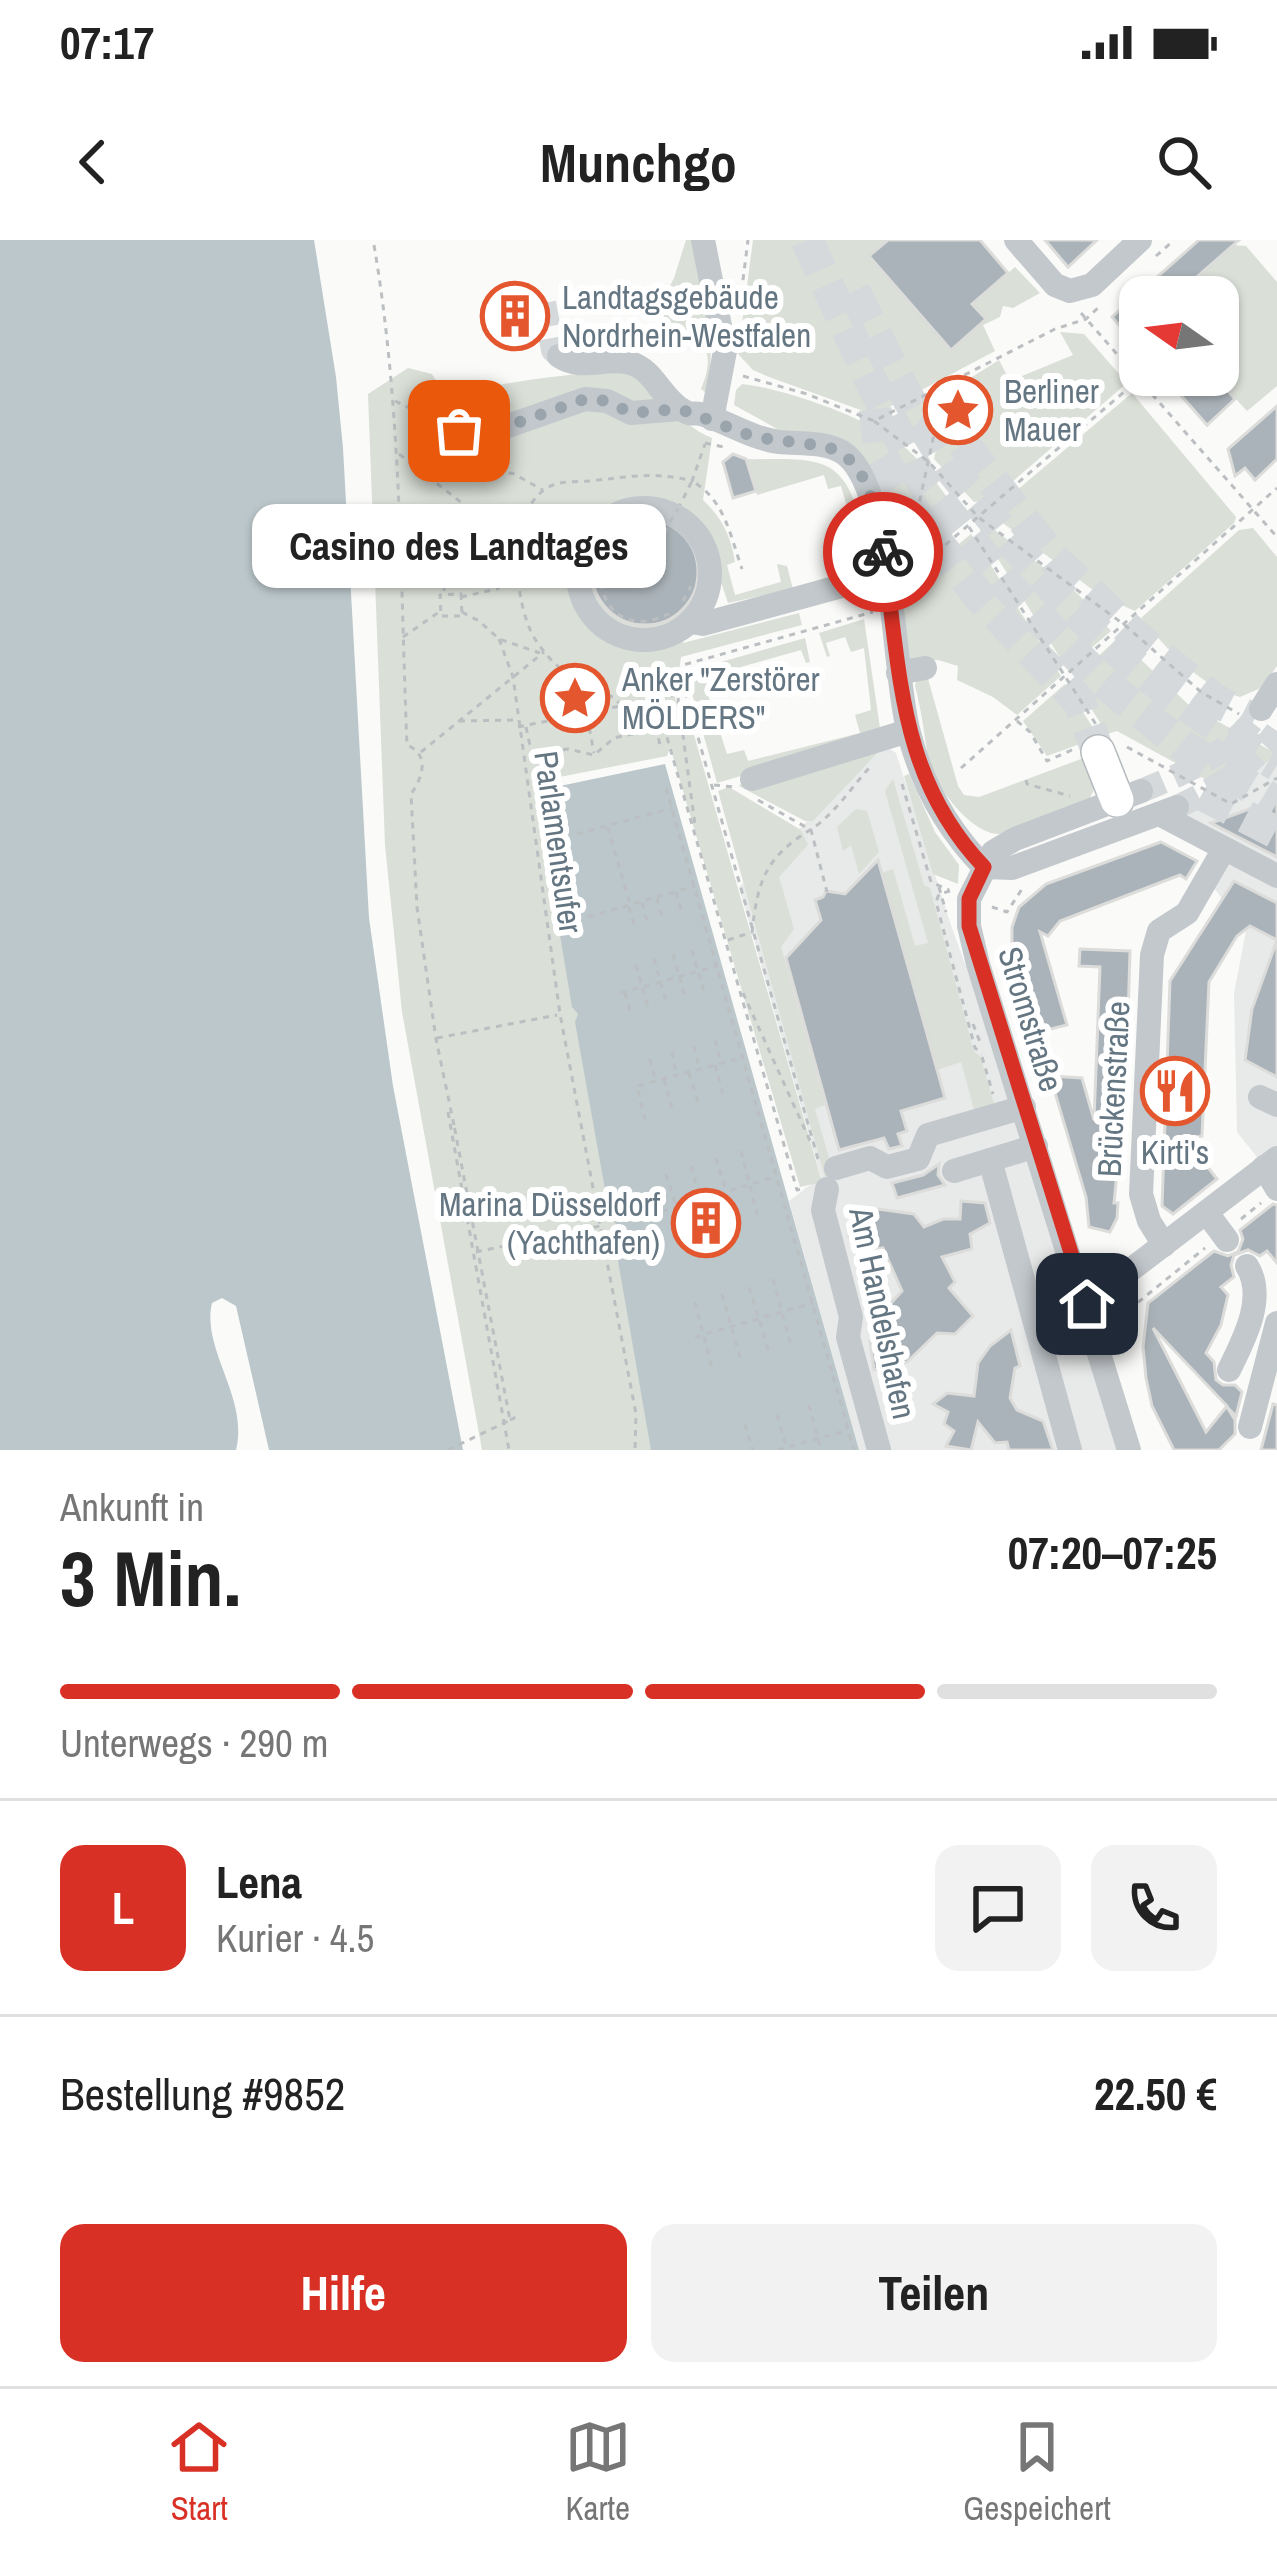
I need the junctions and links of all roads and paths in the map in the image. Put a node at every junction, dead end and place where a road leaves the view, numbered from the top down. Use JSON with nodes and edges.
{"nodes":[{"id":1,"x":703,"y":240,"type":"edge"},
{"id":2,"x":748,"y":240,"type":"edge"},
{"id":3,"x":1016,"y":240,"type":"edge"},
{"id":4,"x":1140,"y":240,"type":"edge"},
{"id":5,"x":374,"y":245,"type":"dead end"},
{"id":6,"x":1071,"y":290,"type":"junction"},
{"id":7,"x":1086,"y":319,"type":"junction"},
{"id":8,"x":724,"y":342,"type":"junction"},
{"id":9,"x":1119,"y":356,"type":"edge"},
{"id":10,"x":559,"y":364,"type":"dead end"},
{"id":11,"x":724,"y":371,"type":"junction"},
{"id":12,"x":945,"y":383,"type":"junction"},
{"id":13,"x":1120,"y":396,"type":"edge"},
{"id":14,"x":1155,"y":396,"type":"edge"},
{"id":15,"x":393,"y":400,"type":"junction"},
{"id":16,"x":680,"y":409,"type":"junction"},
{"id":17,"x":712,"y":419,"type":"junction"},
{"id":18,"x":874,"y":421,"type":"junction"},
{"id":19,"x":459,"y":431,"type":"joint"},
{"id":20,"x":737,"y":449,"type":"dead end"},
{"id":21,"x":398,"y":453,"type":"junction"},
{"id":22,"x":929,"y":462,"type":"junction"},
{"id":23,"x":435,"y":481,"type":"junction"},
{"id":24,"x":692,"y":481,"type":"junction"},
{"id":25,"x":1277,"y":488,"type":"edge"},
{"id":26,"x":545,"y":491,"type":"junction"},
{"id":27,"x":1254,"y":510,"type":"junction"},
{"id":28,"x":978,"y":517,"type":"junction"},
{"id":29,"x":737,"y":524,"type":"dead end"},
{"id":30,"x":728,"y":526,"type":"junction"},
{"id":31,"x":968,"y":526,"type":"junction"},
{"id":32,"x":666,"y":530,"type":"junction"},
{"id":33,"x":399,"y":533,"type":"junction"},
{"id":34,"x":433,"y":536,"type":"junction"},
{"id":35,"x":1277,"y":537,"type":"edge"},
{"id":36,"x":494,"y":545,"type":"junction"},
{"id":37,"x":660,"y":545,"type":"dead end"},
{"id":38,"x":518,"y":549,"type":"junction"},
{"id":39,"x":742,"y":569,"type":"dead end"},
{"id":40,"x":518,"y":573,"type":"junction"},
{"id":41,"x":913,"y":575,"type":"dead end"},
{"id":42,"x":887,"y":581,"type":"junction"},
{"id":43,"x":691,"y":586,"type":"dead end"},
{"id":44,"x":446,"y":595,"type":"junction"},
{"id":45,"x":461,"y":597,"type":"junction"},
{"id":46,"x":440,"y":611,"type":"junction"},
{"id":47,"x":462,"y":612,"type":"junction"},
{"id":48,"x":873,"y":612,"type":"dead end"},
{"id":49,"x":691,"y":622,"type":"junction"},
{"id":50,"x":1126,"y":626,"type":"junction"},
{"id":51,"x":402,"y":638,"type":"junction"},
{"id":52,"x":499,"y":639,"type":"junction"},
{"id":53,"x":543,"y":653,"type":"junction"},
{"id":54,"x":925,"y":668,"type":"dead end"},
{"id":55,"x":898,"y":673,"type":"junction"},
{"id":56,"x":514,"y":677,"type":"junction"},
{"id":57,"x":1067,"y":679,"type":"junction"},
{"id":58,"x":1277,"y":684,"type":"edge"},
{"id":59,"x":685,"y":693,"type":"junction"},
{"id":60,"x":677,"y":695,"type":"junction"},
{"id":61,"x":650,"y":701,"type":"junction"},
{"id":62,"x":621,"y":706,"type":"junction"},
{"id":63,"x":1250,"y":712,"type":"joint"},
{"id":64,"x":586,"y":714,"type":"junction"},
{"id":65,"x":517,"y":720,"type":"dead end"},
{"id":66,"x":1017,"y":720,"type":"junction"},
{"id":67,"x":459,"y":721,"type":"dead end"},
{"id":68,"x":518,"y":727,"type":"junction"},
{"id":69,"x":526,"y":727,"type":"junction"},
{"id":70,"x":656,"y":729,"type":"junction"},
{"id":71,"x":908,"y":731,"type":"junction"},
{"id":72,"x":1099,"y":743,"type":"junction"},
{"id":73,"x":662,"y":750,"type":"dead end"},
{"id":74,"x":419,"y":753,"type":"junction"},
{"id":75,"x":594,"y":755,"type":"junction"},
{"id":76,"x":874,"y":762,"type":"dead end"},
{"id":77,"x":961,"y":768,"type":"dead end"},
{"id":78,"x":1277,"y":778,"type":"edge"},
{"id":79,"x":752,"y":779,"type":"dead end"},
{"id":80,"x":712,"y":785,"type":"junction"},
{"id":81,"x":666,"y":788,"type":"dead end"},
{"id":82,"x":1129,"y":796,"type":"junction"},
{"id":83,"x":672,"y":808,"type":"junction"},
{"id":84,"x":1163,"y":812,"type":"junction"},
{"id":85,"x":608,"y":826,"type":"junction"},
{"id":86,"x":811,"y":830,"type":"junction"},
{"id":87,"x":577,"y":834,"type":"dead end"},
{"id":88,"x":697,"y":839,"type":"junction"},
{"id":89,"x":1224,"y":849,"type":"junction"},
{"id":90,"x":984,"y":867,"type":"junction"},
{"id":91,"x":1277,"y":877,"type":"edge"},
{"id":92,"x":695,"y":886,"type":"junction"},
{"id":93,"x":675,"y":892,"type":"junction"},
{"id":94,"x":827,"y":892,"type":"dead end"},
{"id":95,"x":657,"y":897,"type":"junction"},
{"id":96,"x":641,"y":901,"type":"junction"},
{"id":97,"x":629,"y":905,"type":"junction"},
{"id":98,"x":682,"y":914,"type":"dead end"},
{"id":99,"x":588,"y":916,"type":"dead end"},
{"id":100,"x":663,"y":920,"type":"dead end"},
{"id":101,"x":648,"y":925,"type":"dead end"},
{"id":102,"x":635,"y":928,"type":"dead end"},
{"id":103,"x":752,"y":932,"type":"junction"},
{"id":104,"x":727,"y":941,"type":"junction"},
{"id":105,"x":692,"y":950,"type":"dead end"},
{"id":106,"x":674,"y":955,"type":"dead end"},
{"id":107,"x":654,"y":959,"type":"dead end"},
{"id":108,"x":636,"y":965,"type":"dead end"},
{"id":109,"x":717,"y":966,"type":"junction"},
{"id":110,"x":698,"y":971,"type":"junction"},
{"id":111,"x":680,"y":976,"type":"junction"},
{"id":112,"x":738,"y":981,"type":"junction"},
{"id":113,"x":660,"y":982,"type":"junction"},
{"id":114,"x":642,"y":987,"type":"junction"},
{"id":115,"x":705,"y":994,"type":"dead end"},
{"id":116,"x":686,"y":1000,"type":"dead end"},
{"id":117,"x":667,"y":1005,"type":"dead end"},
{"id":118,"x":649,"y":1010,"type":"dead end"},
{"id":119,"x":560,"y":1015,"type":"junction"},
{"id":120,"x":631,"y":1015,"type":"dead end"},
{"id":121,"x":436,"y":1039,"type":"junction"},
{"id":122,"x":715,"y":1040,"type":"dead end"},
{"id":123,"x":694,"y":1046,"type":"dead end"},
{"id":124,"x":672,"y":1052,"type":"dead end"},
{"id":125,"x":743,"y":1058,"type":"junction"},
{"id":126,"x":650,"y":1059,"type":"dead end"},
{"id":127,"x":718,"y":1064,"type":"junction"},
{"id":128,"x":700,"y":1069,"type":"junction"},
{"id":129,"x":689,"y":1072,"type":"junction"},
{"id":130,"x":676,"y":1075,"type":"junction"},
{"id":131,"x":663,"y":1078,"type":"junction"},
{"id":132,"x":655,"y":1081,"type":"junction"},
{"id":133,"x":724,"y":1098,"type":"dead end"},
{"id":134,"x":699,"y":1105,"type":"dead end"},
{"id":135,"x":1024,"y":1107,"type":"junction"},
{"id":136,"x":448,"y":1111,"type":"junction"},
{"id":137,"x":673,"y":1112,"type":"dead end"},
{"id":138,"x":645,"y":1120,"type":"dead end"},
{"id":139,"x":1036,"y":1146,"type":"junction"},
{"id":140,"x":741,"y":1151,"type":"dead end"},
{"id":141,"x":716,"y":1158,"type":"dead end"},
{"id":142,"x":990,"y":1160,"type":"junction"},
{"id":143,"x":691,"y":1166,"type":"dead end"},
{"id":144,"x":826,"y":1171,"type":"junction"},
{"id":145,"x":955,"y":1171,"type":"dead end"},
{"id":146,"x":666,"y":1174,"type":"dead end"},
{"id":147,"x":777,"y":1176,"type":"junction"},
{"id":148,"x":1269,"y":1180,"type":"edge"},
{"id":149,"x":749,"y":1185,"type":"junction"},
{"id":150,"x":800,"y":1190,"type":"dead end"},
{"id":151,"x":726,"y":1192,"type":"junction"},
{"id":152,"x":642,"y":1193,"type":"dead end"},
{"id":153,"x":700,"y":1200,"type":"junction"},
{"id":154,"x":676,"y":1208,"type":"junction"},
{"id":155,"x":1207,"y":1213,"type":"junction"},
{"id":156,"x":650,"y":1216,"type":"junction"},
{"id":157,"x":758,"y":1218,"type":"dead end"},
{"id":158,"x":600,"y":1226,"type":"junction"},
{"id":159,"x":1225,"y":1237,"type":"junction"},
{"id":160,"x":657,"y":1239,"type":"dead end"},
{"id":161,"x":1164,"y":1245,"type":"junction"},
{"id":162,"x":474,"y":1252,"type":"junction"},
{"id":163,"x":773,"y":1280,"type":"dead end"},
{"id":164,"x":749,"y":1286,"type":"dead end"},
{"id":165,"x":722,"y":1294,"type":"dead end"},
{"id":166,"x":695,"y":1302,"type":"dead end"},
{"id":167,"x":813,"y":1303,"type":"junction"},
{"id":168,"x":1087,"y":1304,"type":"junction"},
{"id":169,"x":1277,"y":1310,"type":"edge"},
{"id":170,"x":782,"y":1312,"type":"junction"},
{"id":171,"x":759,"y":1318,"type":"junction"},
{"id":172,"x":1277,"y":1323,"type":"edge"},
{"id":173,"x":731,"y":1327,"type":"junction"},
{"id":174,"x":1095,"y":1331,"type":"junction"},
{"id":175,"x":703,"y":1335,"type":"junction"},
{"id":176,"x":695,"y":1337,"type":"dead end"},
{"id":177,"x":791,"y":1346,"type":"dead end"},
{"id":178,"x":769,"y":1352,"type":"dead end"},
{"id":179,"x":741,"y":1361,"type":"dead end"},
{"id":180,"x":712,"y":1368,"type":"dead end"},
{"id":181,"x":1229,"y":1370,"type":"dead end"},
{"id":182,"x":809,"y":1406,"type":"dead end"},
{"id":183,"x":777,"y":1415,"type":"dead end"},
{"id":184,"x":518,"y":1416,"type":"dead end"},
{"id":185,"x":510,"y":1420,"type":"junction"},
{"id":186,"x":745,"y":1424,"type":"dead end"},
{"id":187,"x":1250,"y":1427,"type":"dead end"},
{"id":188,"x":848,"y":1430,"type":"junction"},
{"id":189,"x":818,"y":1438,"type":"junction"},
{"id":190,"x":787,"y":1449,"type":"edge"},
{"id":191,"x":448,"y":1450,"type":"edge"},
{"id":192,"x":509,"y":1450,"type":"edge"},
{"id":193,"x":635,"y":1450,"type":"edge"},
{"id":194,"x":753,"y":1450,"type":"edge"},
{"id":195,"x":778,"y":1450,"type":"edge"},
{"id":196,"x":821,"y":1450,"type":"edge"},
{"id":197,"x":854,"y":1450,"type":"edge"},
{"id":198,"x":878,"y":1450,"type":"edge"},
{"id":199,"x":1070,"y":1450,"type":"edge"},
{"id":200,"x":1129,"y":1450,"type":"edge"}],
"edges":[{"from":1,"to":8,"type":"street"},
{"from":2,"to":8,"type":"path"},
{"from":3,"to":6,"type":"street"},
{"from":4,"to":6,"type":"street"},
{"from":5,"to":15,"type":"path"},
{"from":6,"to":7,"type":"path"},
{"from":7,"to":9,"type":"path"},
{"from":7,"to":12,"type":"path"},
{"from":8,"to":11,"type":"street"},
{"from":10,"to":16,"type":"street"},
{"from":11,"to":17,"type":"street"},
{"from":11,"to":18,"type":"path"},
{"from":12,"to":18,"type":"path"},
{"from":12,"to":22,"type":"path"},
{"from":13,"to":28,"type":"path"},
{"from":14,"to":27,"type":"path"},
{"from":15,"to":19,"type":"path"},
{"from":15,"to":21,"type":"path"},
{"from":16,"to":17,"type":"street"},
{"from":16,"to":19,"type":"street"},
{"from":17,"to":42,"type":"street"},
{"from":18,"to":22,"type":"path"},
{"from":20,"to":24,"type":"path"},
{"from":21,"to":23,"type":"path"},
{"from":21,"to":33,"type":"path"},
{"from":22,"to":28,"type":"path"},
{"from":22,"to":42,"type":"path"},
{"from":23,"to":26,"type":"path"},
{"from":23,"to":36,"type":"path"},
{"from":24,"to":26,"type":"path"},
{"from":24,"to":30,"type":"path"},
{"from":24,"to":32,"type":"path","bridge":true},
{"from":25,"to":27,"type":"path"},
{"from":26,"to":38,"type":"path"},
{"from":27,"to":35,"type":"path"},
{"from":27,"to":50,"type":"path"},
{"from":28,"to":31,"type":"path"},
{"from":28,"to":50,"type":"path"},
{"from":29,"to":30,"type":"path"},
{"from":30,"to":39,"type":"path"},
{"from":31,"to":41,"type":"path"},
{"from":31,"to":57,"type":"path"},
{"from":32,"to":37,"type":"path"},
{"from":32,"to":43,"type":"path"},
{"from":33,"to":34,"type":"path"},
{"from":33,"to":51,"type":"path"},
{"from":34,"to":36,"type":"path"},
{"from":34,"to":44,"type":"path"},
{"from":36,"to":38,"type":"path"},
{"from":38,"to":40,"type":"path"},
{"from":40,"to":45,"type":"path"},
{"from":40,"to":53,"type":"path"},
{"from":42,"to":49,"type":"street"},
{"from":42,"to":55,"type":"street"},
{"from":44,"to":45,"type":"path"},
{"from":44,"to":46,"type":"path"},
{"from":45,"to":47,"type":"path"},
{"from":46,"to":47,"type":"path"},
{"from":46,"to":51,"type":"path"},
{"from":47,"to":52,"type":"path"},
{"from":48,"to":59,"type":"path"},
{"from":49,"to":49,"type":"street"},
{"from":50,"to":57,"type":"path"},
{"from":50,"to":63,"type":"path"},
{"from":51,"to":74,"type":"path"},
{"from":52,"to":53,"type":"path"},
{"from":52,"to":56,"type":"path","name":"Parlamentsufer"},
{"from":53,"to":56,"type":"path"},
{"from":53,"to":62,"type":"path"},
{"from":54,"to":55,"type":"street"},
{"from":55,"to":71,"type":"street"},
{"from":56,"to":68,"type":"path","name":"Parlamentsufer"},
{"from":56,"to":74,"type":"path"},
{"from":57,"to":66,"type":"path"},
{"from":57,"to":72,"type":"path"},
{"from":58,"to":63,"type":"street"},
{"from":59,"to":60,"type":"path"},
{"from":59,"to":80,"type":"path"},
{"from":60,"to":61,"type":"path"},
{"from":60,"to":88,"type":"path"},
{"from":61,"to":62,"type":"path"},
{"from":61,"to":70,"type":"path"},
{"from":62,"to":64,"type":"path"},
{"from":64,"to":69,"type":"path"},
{"from":64,"to":75,"type":"path"},
{"from":65,"to":67,"type":"path"},
{"from":66,"to":72,"type":"path"},
{"from":66,"to":77,"type":"path"},
{"from":68,"to":69,"type":"path"},
{"from":68,"to":119,"type":"path","name":"Parlamentsufer"},
{"from":69,"to":75,"type":"path"},
{"from":70,"to":73,"type":"path"},
{"from":70,"to":75,"type":"path"},
{"from":70,"to":88,"type":"path"},
{"from":71,"to":79,"type":"street"},
{"from":71,"to":90,"type":"street"},
{"from":72,"to":78,"type":"path"},
{"from":72,"to":82,"type":"highway"},
{"from":74,"to":121,"type":"path"},
{"from":76,"to":86,"type":"path"},
{"from":80,"to":86,"type":"path"},
{"from":80,"to":103,"type":"path"},
{"from":81,"to":83,"type":"path"},
{"from":82,"to":84,"type":"street"},
{"from":82,"to":90,"type":"street"},
{"from":83,"to":85,"type":"path"},
{"from":83,"to":92,"type":"path"},
{"from":84,"to":89,"type":"street"},
{"from":84,"to":90,"type":"street"},
{"from":85,"to":87,"type":"path"},
{"from":85,"to":97,"type":"path"},
{"from":86,"to":94,"type":"path"},
{"from":86,"to":103,"type":"path"},
{"from":88,"to":104,"type":"path"},
{"from":89,"to":91,"type":"street"},
{"from":89,"to":161,"type":"street","name":"Brückenstraße"},
{"from":90,"to":135,"type":"street","name":"Stromstraße"},
{"from":92,"to":93,"type":"path"},
{"from":92,"to":109,"type":"path"},
{"from":93,"to":95,"type":"path"},
{"from":93,"to":98,"type":"path"},
{"from":95,"to":96,"type":"path"},
{"from":95,"to":100,"type":"path"},
{"from":96,"to":97,"type":"path"},
{"from":96,"to":101,"type":"path"},
{"from":97,"to":99,"type":"path"},
{"from":97,"to":102,"type":"path"},
{"from":103,"to":104,"type":"path"},
{"from":103,"to":144,"type":"path"},
{"from":104,"to":112,"type":"path"},
{"from":105,"to":110,"type":"path"},
{"from":106,"to":111,"type":"path"},
{"from":107,"to":113,"type":"path"},
{"from":108,"to":114,"type":"path"},
{"from":109,"to":110,"type":"path"},
{"from":109,"to":125,"type":"path"},
{"from":110,"to":111,"type":"path"},
{"from":110,"to":115,"type":"path"},
{"from":111,"to":113,"type":"path"},
{"from":111,"to":116,"type":"path"},
{"from":112,"to":144,"type":"path"},
{"from":112,"to":150,"type":"path"},
{"from":113,"to":114,"type":"path"},
{"from":113,"to":117,"type":"path"},
{"from":114,"to":118,"type":"path"},
{"from":114,"to":120,"type":"path"},
{"from":119,"to":121,"type":"path"},
{"from":119,"to":158,"type":"path","name":"Parlamentsufer"},
{"from":121,"to":136,"type":"path"},
{"from":122,"to":127,"type":"path"},
{"from":123,"to":128,"type":"path"},
{"from":124,"to":130,"type":"path"},
{"from":125,"to":127,"type":"path"},
{"from":125,"to":147,"type":"path"},
{"from":126,"to":132,"type":"path"},
{"from":127,"to":128,"type":"path"},
{"from":127,"to":133,"type":"path"},
{"from":128,"to":129,"type":"path"},
{"from":129,"to":130,"type":"path"},
{"from":129,"to":134,"type":"path"},
{"from":130,"to":131,"type":"path"},
{"from":131,"to":132,"type":"path"},
{"from":131,"to":137,"type":"path"},
{"from":132,"to":138,"type":"path"},
{"from":135,"to":139,"type":"street","name":"Stromstraße"},
{"from":135,"to":144,"type":"street"},
{"from":136,"to":162,"type":"path"},
{"from":136,"to":185,"type":"path","bridge":true},
{"from":139,"to":142,"type":"street"},
{"from":139,"to":168,"type":"street","name":"Stromstraße"},
{"from":140,"to":149,"type":"path"},
{"from":141,"to":151,"type":"path"},
{"from":142,"to":145,"type":"street"},
{"from":142,"to":199,"type":"street"},
{"from":143,"to":153,"type":"path"},
{"from":144,"to":198,"type":"street","name":"Am Handelshafen"},
{"from":146,"to":154,"type":"path"},
{"from":147,"to":149,"type":"path"},
{"from":147,"to":167,"type":"path"},
{"from":148,"to":155,"type":"street"},
{"from":148,"to":159,"type":"path"},
{"from":149,"to":151,"type":"path"},
{"from":149,"to":157,"type":"path"},
{"from":151,"to":153,"type":"path"},
{"from":152,"to":156,"type":"path"},
{"from":153,"to":154,"type":"path"},
{"from":154,"to":156,"type":"path"},
{"from":155,"to":159,"type":"street"},
{"from":155,"to":161,"type":"street"},
{"from":156,"to":160,"type":"path"},
{"from":158,"to":162,"type":"path"},
{"from":158,"to":193,"type":"path","name":"Parlamentsufer"},
{"from":159,"to":174,"type":"path"},
{"from":161,"to":168,"type":"street"},
{"from":162,"to":192,"type":"path"},
{"from":163,"to":170,"type":"path"},
{"from":164,"to":171,"type":"path"},
{"from":165,"to":173,"type":"path"},
{"from":166,"to":175,"type":"path"},
{"from":167,"to":170,"type":"path"},
{"from":167,"to":188,"type":"path"},
{"from":168,"to":174,"type":"street","name":"Stromstraße"},
{"from":169,"to":181,"type":"street"},
{"from":170,"to":171,"type":"path"},
{"from":170,"to":177,"type":"path"},
{"from":171,"to":173,"type":"path"},
{"from":171,"to":178,"type":"path"},
{"from":172,"to":187,"type":"street"},
{"from":173,"to":175,"type":"path"},
{"from":173,"to":179,"type":"path"},
{"from":174,"to":200,"type":"street","name":"Stromstraße"},
{"from":175,"to":176,"type":"path"},
{"from":175,"to":180,"type":"path"},
{"from":182,"to":189,"type":"path"},
{"from":183,"to":190,"type":"path"},
{"from":184,"to":185,"type":"path","bridge":true},
{"from":185,"to":191,"type":"path","bridge":true},
{"from":186,"to":194,"type":"path"},
{"from":188,"to":189,"type":"path"},
{"from":188,"to":197,"type":"path"},
{"from":189,"to":190,"type":"path"},
{"from":189,"to":196,"type":"path"},
{"from":190,"to":195,"type":"path"}]}
